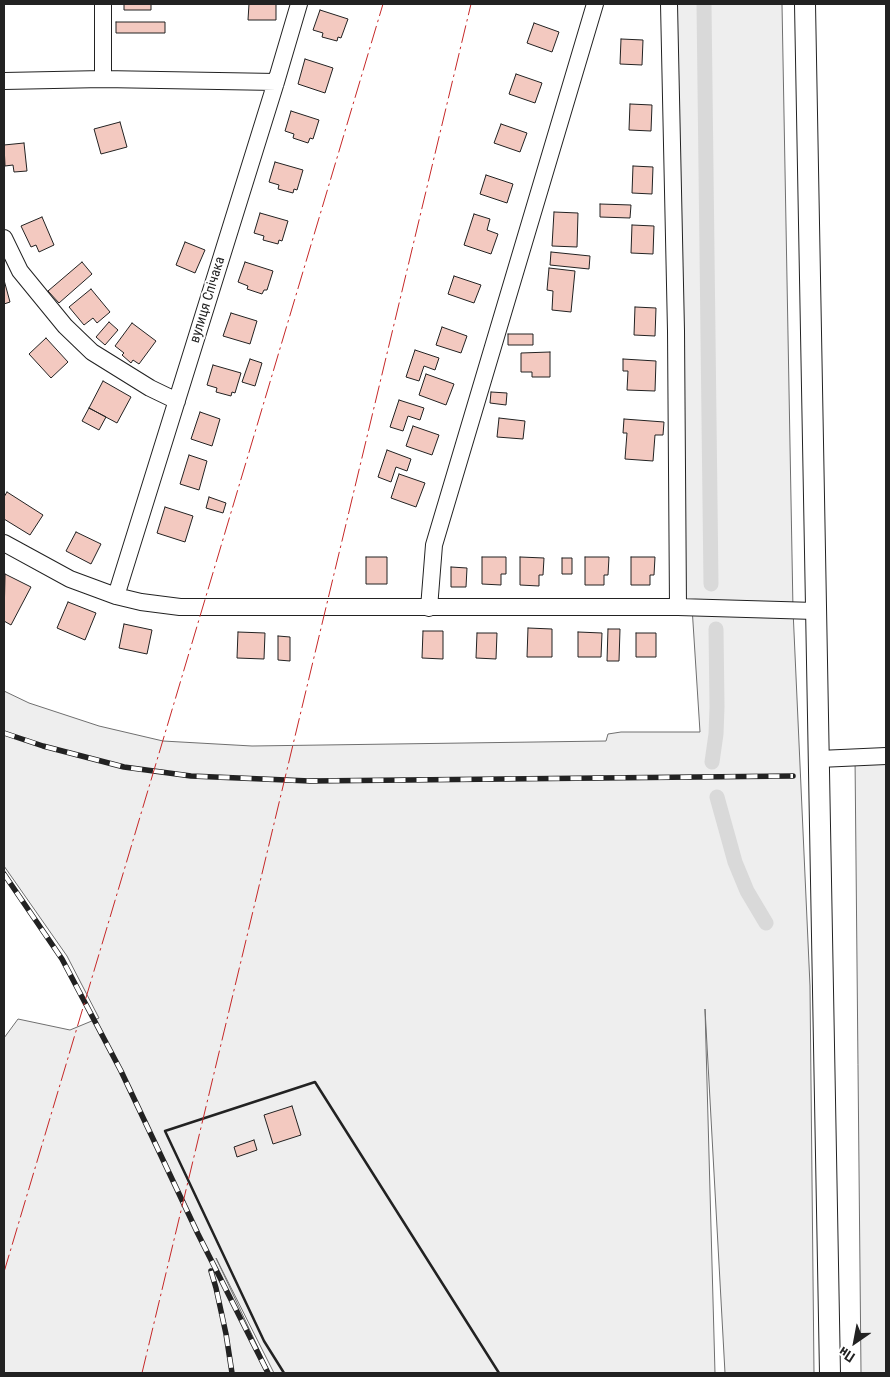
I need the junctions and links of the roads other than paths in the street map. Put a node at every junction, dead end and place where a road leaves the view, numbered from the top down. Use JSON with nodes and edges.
{"nodes":[{"id":1,"x":103,"y":4,"type":"edge"},
{"id":2,"x":299,"y":4,"type":"edge"},
{"id":3,"x":595,"y":4,"type":"edge"},
{"id":4,"x":669,"y":4,"type":"edge"},
{"id":5,"x":805,"y":4,"type":"edge"},
{"id":6,"x":102,"y":79,"type":"junction"},
{"id":7,"x":4,"y":81,"type":"edge"},
{"id":8,"x":276,"y":82,"type":"junction"},
{"id":9,"x":4,"y":238,"type":"edge"},
{"id":10,"x":177,"y":401,"type":"junction"},
{"id":11,"x":4,"y":543,"type":"edge"},
{"id":12,"x":116,"y":596,"type":"junction"},
{"id":13,"x":678,"y":606,"type":"junction"},
{"id":14,"x":429,"y":608,"type":"junction"},
{"id":15,"x":816,"y":611,"type":"junction"},
{"id":16,"x":886,"y":756,"type":"edge"},
{"id":17,"x":819,"y":759,"type":"junction"},
{"id":18,"x":830,"y":1373,"type":"edge"}],
"edges":[{"from":1,"to":6,"type":"street"},
{"from":2,"to":8,"type":"street","name":"вулиця Спічака"},
{"from":3,"to":14,"type":"street"},
{"from":4,"to":13,"type":"street"},
{"from":5,"to":15,"type":"main road"},
{"from":6,"to":7,"type":"street"},
{"from":6,"to":8,"type":"street"},
{"from":8,"to":10,"type":"street","name":"вулиця Спічака"},
{"from":9,"to":10,"type":"street"},
{"from":10,"to":12,"type":"street","name":"вулиця Спічака"},
{"from":11,"to":12,"type":"street"},
{"from":12,"to":14,"type":"street"},
{"from":13,"to":14,"type":"street"},
{"from":13,"to":15,"type":"street"},
{"from":15,"to":17,"type":"main road"},
{"from":16,"to":17,"type":"street"},
{"from":17,"to":18,"type":"main road"}]}
